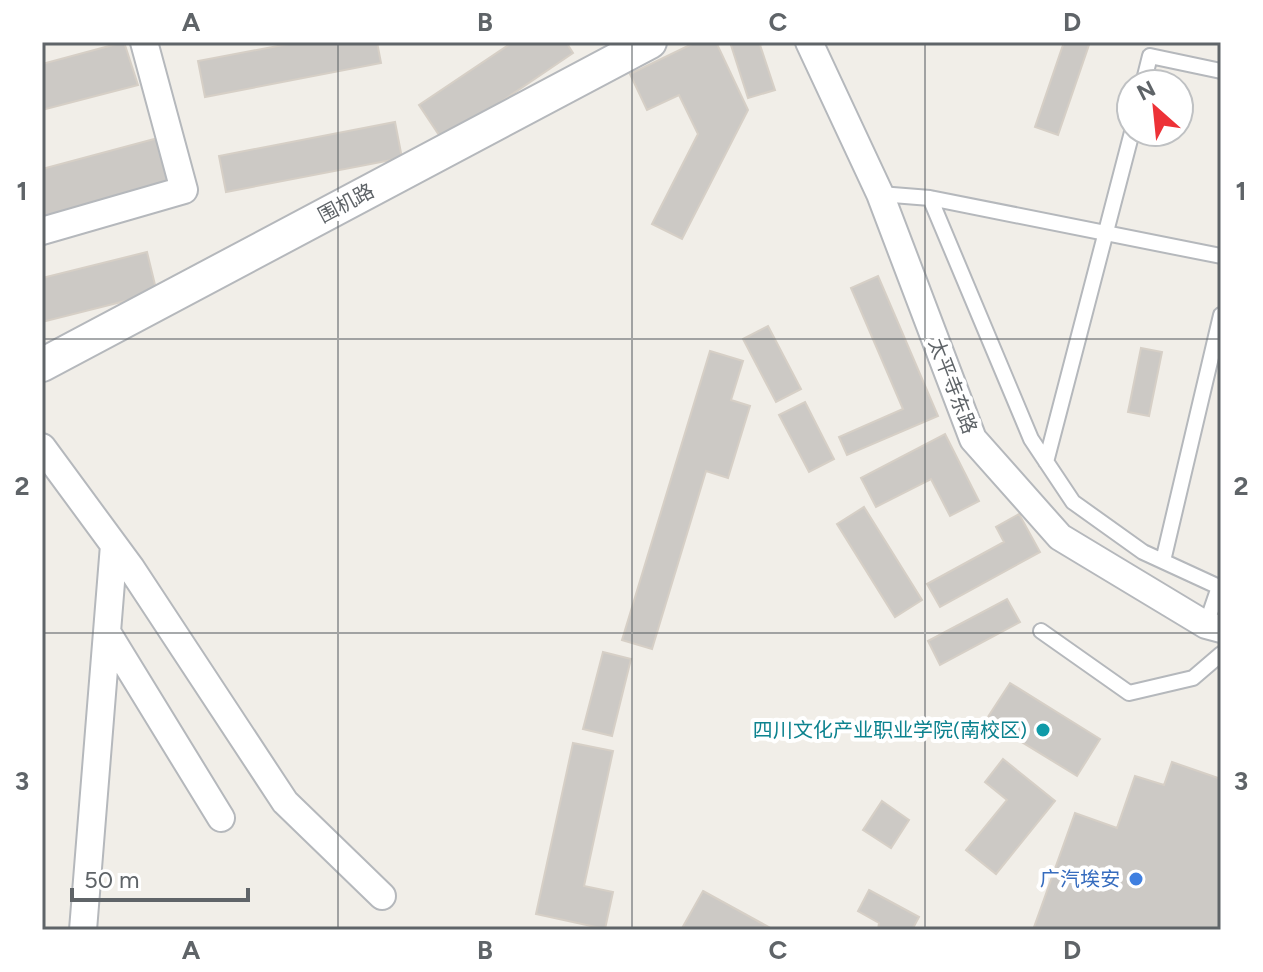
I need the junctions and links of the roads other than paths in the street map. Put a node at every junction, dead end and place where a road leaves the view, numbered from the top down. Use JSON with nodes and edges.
{"nodes":[{"id":1,"x":144,"y":42,"type":"edge"},
{"id":2,"x":650,"y":42,"type":"edge"},
{"id":3,"x":809,"y":42,"type":"edge"},
{"id":4,"x":1147,"y":68,"type":"edge"},
{"id":5,"x":1221,"y":71,"type":"edge"},
{"id":6,"x":1128,"y":148,"type":"edge"},
{"id":7,"x":880,"y":194,"type":"junction"},
{"id":8,"x":930,"y":198,"type":"junction"},
{"id":9,"x":42,"y":231,"type":"edge"},
{"id":10,"x":1107,"y":233,"type":"junction"},
{"id":11,"x":1221,"y":256,"type":"edge"},
{"id":12,"x":1221,"y":315,"type":"edge"},
{"id":13,"x":42,"y":365,"type":"edge"},
{"id":14,"x":42,"y":447,"type":"edge"},
{"id":15,"x":1046,"y":462,"type":"junction"},
{"id":16,"x":114,"y":545,"type":"junction"},
{"id":17,"x":1163,"y":561,"type":"junction"},
{"id":18,"x":1220,"y":587,"type":"edge"},
{"id":19,"x":1214,"y":627,"type":"edge"},
{"id":20,"x":1041,"y":631,"type":"dead end"},
{"id":21,"x":107,"y":632,"type":"junction"},
{"id":22,"x":1221,"y":654,"type":"edge"},
{"id":23,"x":221,"y":818,"type":"dead end"},
{"id":24,"x":382,"y":896,"type":"dead end"},
{"id":25,"x":83,"y":930,"type":"edge"}],
"edges":[{"from":1,"to":9,"type":"street"},
{"from":2,"to":13,"type":"street","name":"围机路"},
{"from":3,"to":7,"type":"street","name":"太平寺东路"},
{"from":4,"to":5,"type":"lane"},
{"from":6,"to":10,"type":"lane"},
{"from":7,"to":8,"type":"lane"},
{"from":7,"to":19,"type":"street","name":"太平寺东路"},
{"from":8,"to":10,"type":"lane"},
{"from":8,"to":15,"type":"lane"},
{"from":10,"to":11,"type":"lane"},
{"from":10,"to":15,"type":"lane"},
{"from":12,"to":17,"type":"lane"},
{"from":14,"to":16,"type":"street"},
{"from":15,"to":17,"type":"lane"},
{"from":16,"to":21,"type":"street"},
{"from":16,"to":24,"type":"street"},
{"from":17,"to":18,"type":"lane"},
{"from":18,"to":19,"type":"lane"},
{"from":20,"to":22,"type":"lane"},
{"from":21,"to":23,"type":"street"},
{"from":21,"to":25,"type":"street"}]}
